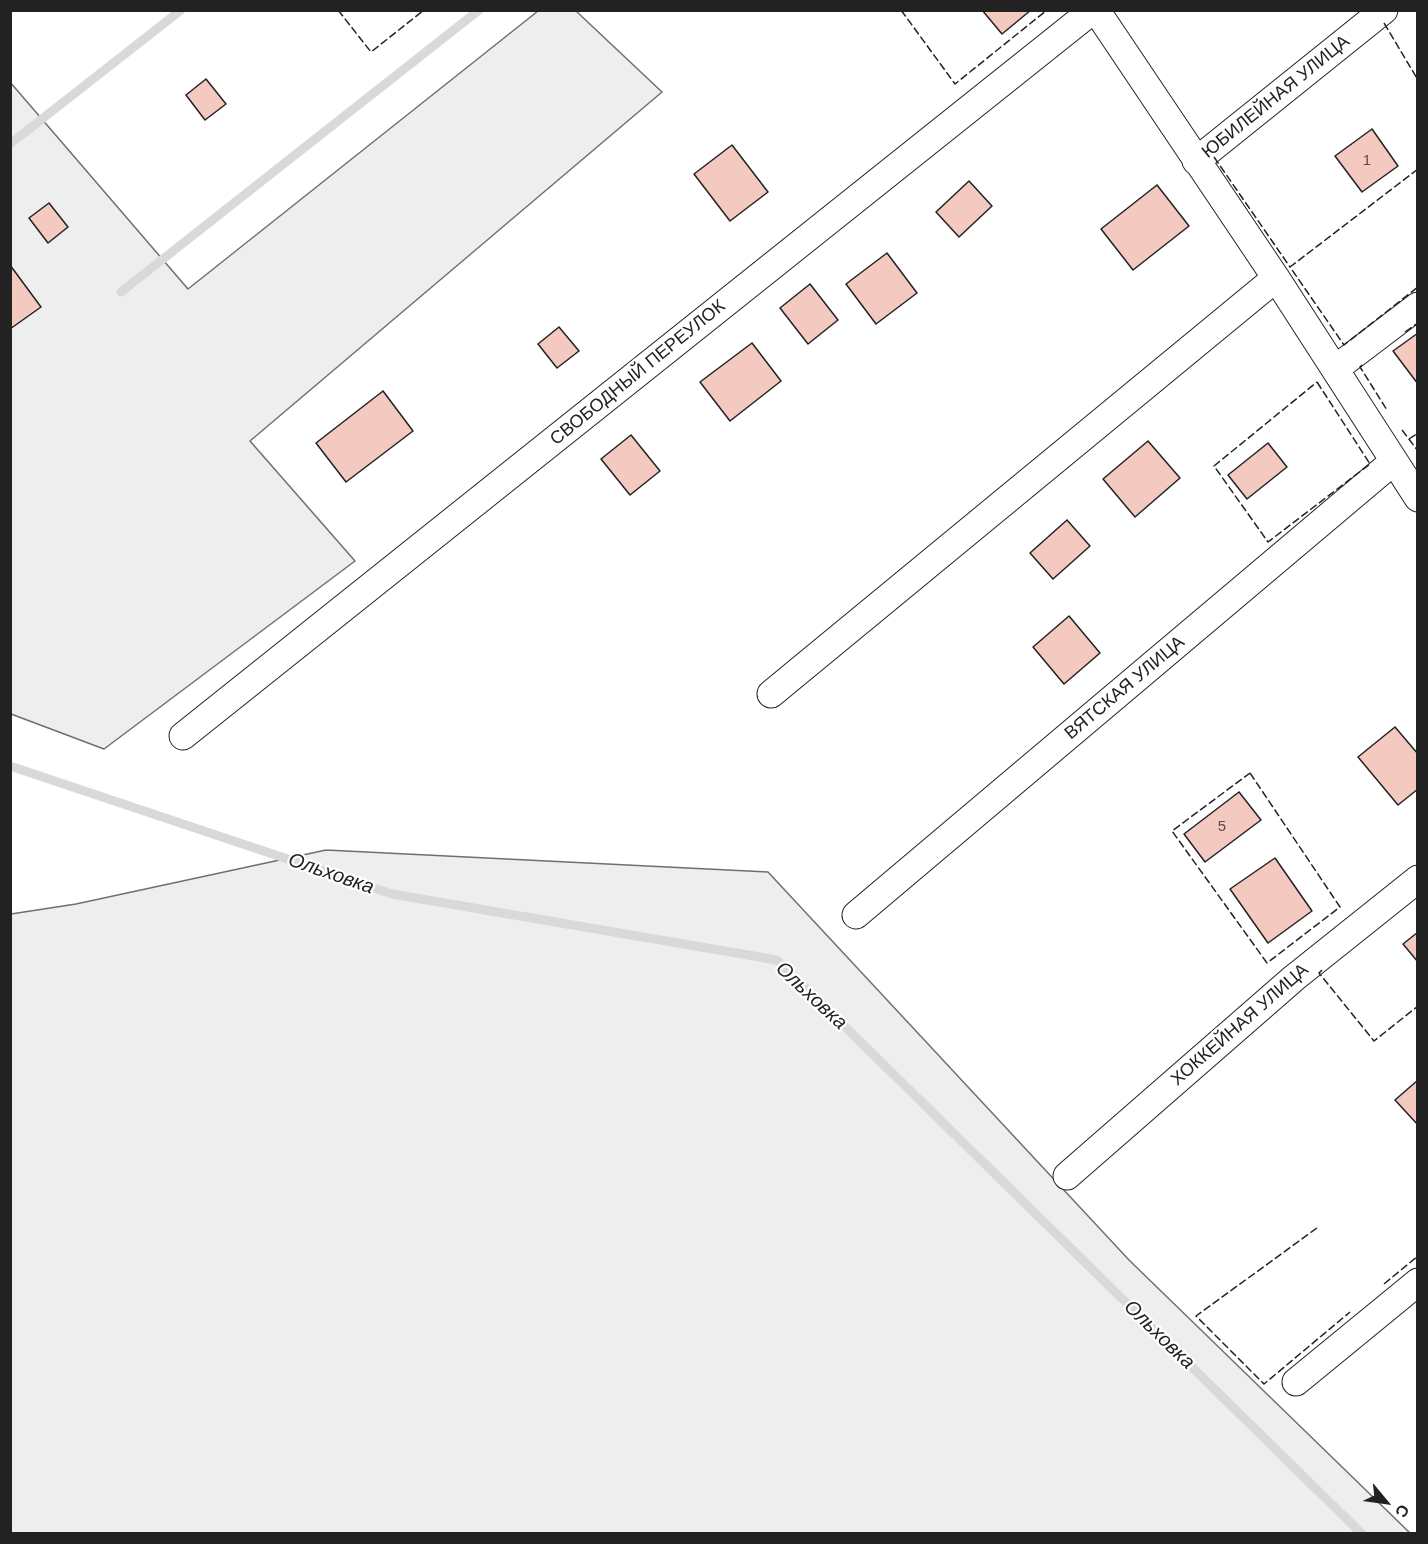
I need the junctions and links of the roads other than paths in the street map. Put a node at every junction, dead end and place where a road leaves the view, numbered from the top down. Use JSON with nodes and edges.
{"nodes":[{"id":1,"x":1094,"y":10,"type":"edge"},
{"id":2,"x":1384,"y":10,"type":"edge"},
{"id":3,"x":1196,"y":161,"type":"junction"},
{"id":4,"x":1276,"y":278,"type":"junction"},
{"id":5,"x":1418,"y":306,"type":"edge"},
{"id":6,"x":1335,"y":369,"type":"junction"},
{"id":7,"x":1394,"y":461,"type":"junction"},
{"id":8,"x":1418,"y":498,"type":"edge"},
{"id":9,"x":771,"y":694,"type":"dead end"},
{"id":10,"x":183,"y":736,"type":"dead end"},
{"id":11,"x":1418,"y":879,"type":"edge"},
{"id":12,"x":856,"y":915,"type":"dead end"},
{"id":13,"x":1067,"y":1176,"type":"dead end"},
{"id":14,"x":1418,"y":1282,"type":"edge"},
{"id":15,"x":1296,"y":1382,"type":"dead end"}],
"edges":[{"from":1,"to":3,"type":"street"},
{"from":1,"to":10,"type":"street","name":"СВОБОДНЫЙ ПЕРЕУЛОК"},
{"from":2,"to":3,"type":"street","name":"ЮБИЛЕЙНАЯ УЛИЦА"},
{"from":3,"to":4,"type":"street"},
{"from":4,"to":6,"type":"street"},
{"from":4,"to":9,"type":"street"},
{"from":5,"to":6,"type":"street"},
{"from":6,"to":7,"type":"street"},
{"from":7,"to":8,"type":"street"},
{"from":7,"to":12,"type":"street","name":"ВЯТСКАЯ УЛИЦА"},
{"from":11,"to":13,"type":"street","name":"ХОККЕЙНАЯ УЛИЦА"},
{"from":14,"to":15,"type":"street"}]}
